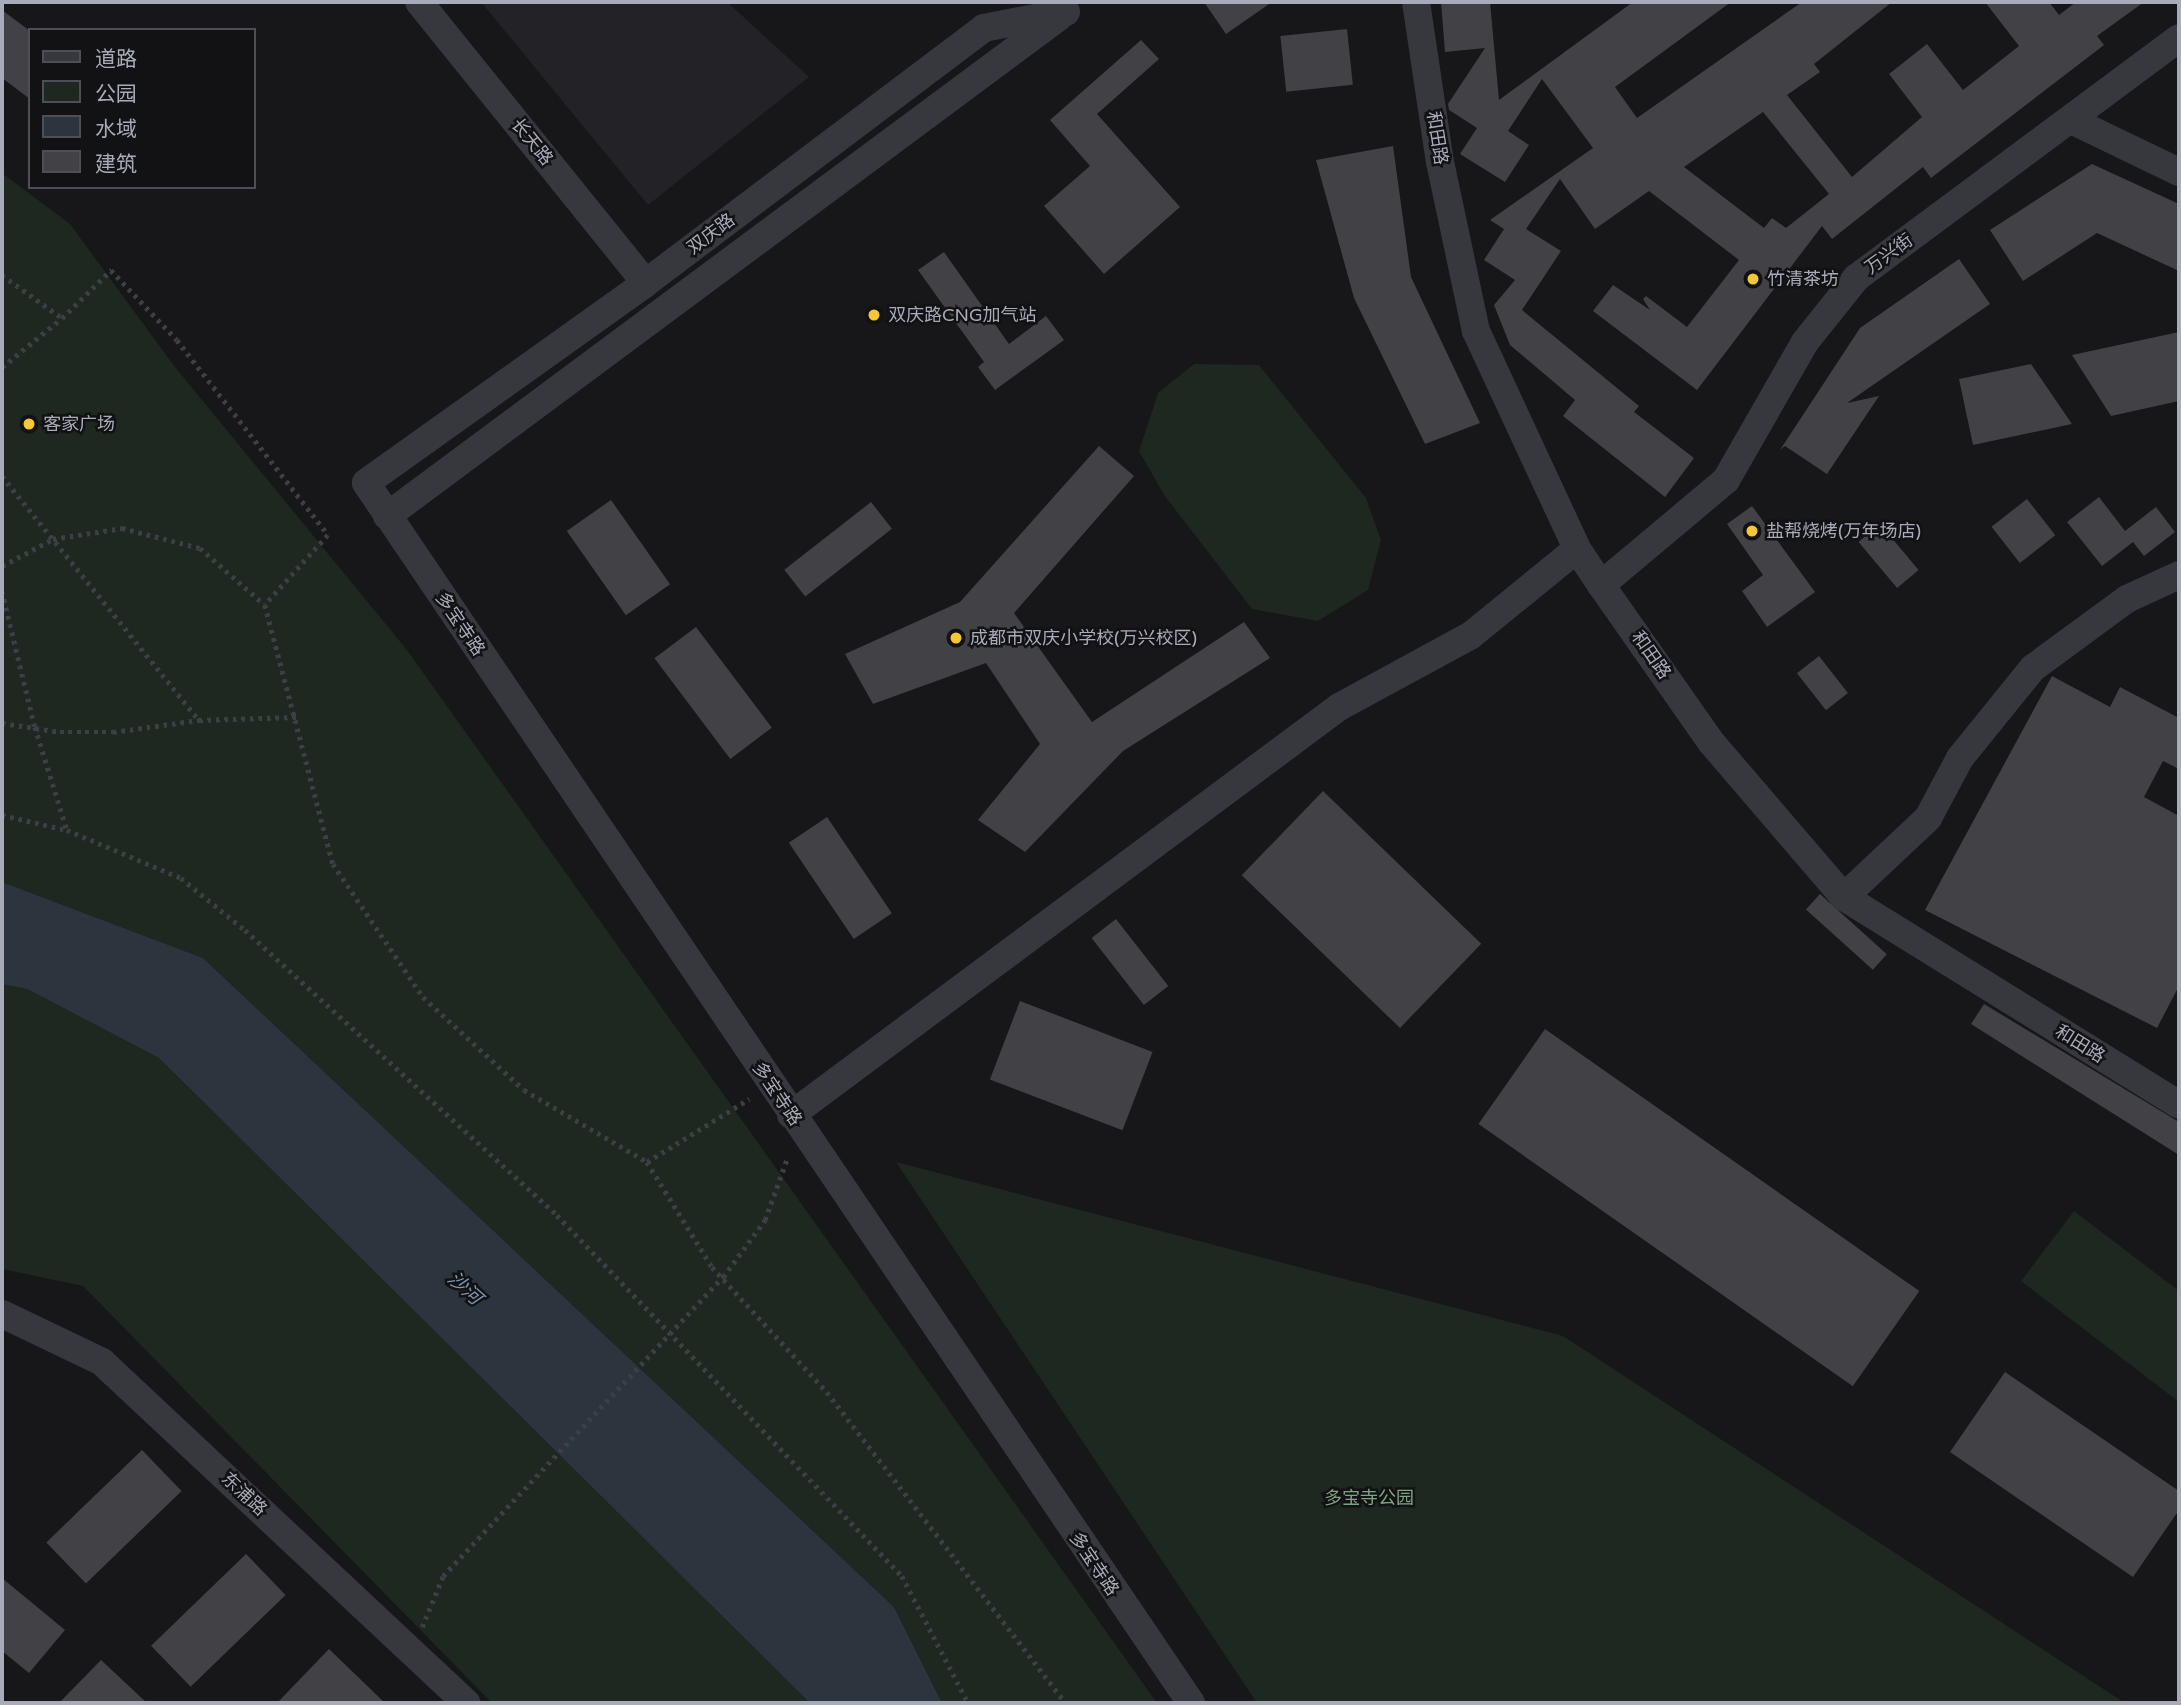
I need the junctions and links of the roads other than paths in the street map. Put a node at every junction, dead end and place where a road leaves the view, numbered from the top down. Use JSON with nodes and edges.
{"nodes":[{"id":1,"x":419,"y":2,"type":"edge"},
{"id":2,"x":1416,"y":2,"type":"edge"},
{"id":3,"x":1072,"y":7,"type":"edge"},
{"id":4,"x":2179,"y":38,"type":"edge"},
{"id":5,"x":2071,"y":120,"type":"junction"},
{"id":6,"x":2179,"y":173,"type":"edge"},
{"id":7,"x":646,"y":283,"type":"junction"},
{"id":8,"x":366,"y":483,"type":"joint"},
{"id":9,"x":387,"y":516,"type":"junction"},
{"id":10,"x":1577,"y":549,"type":"junction"},
{"id":11,"x":2179,"y":575,"type":"edge"},
{"id":12,"x":1601,"y":584,"type":"junction"},
{"id":13,"x":1844,"y":897,"type":"junction"},
{"id":14,"x":2179,"y":1105,"type":"edge"},
{"id":15,"x":795,"y":1121,"type":"junction"},
{"id":16,"x":2,"y":1314,"type":"edge"},
{"id":17,"x":466,"y":1703,"type":"edge"},
{"id":18,"x":1191,"y":1703,"type":"edge"}],
"edges":[{"from":1,"to":7,"type":"street","name":"长天路"},
{"from":2,"to":10,"type":"street","name":"和田路"},
{"from":3,"to":7,"type":"street","name":"双庆路"},
{"from":3,"to":9,"type":"street","name":"双庆路"},
{"from":4,"to":5,"type":"street","name":"万兴街"},
{"from":5,"to":6,"type":"street"},
{"from":5,"to":12,"type":"street","name":"万兴街"},
{"from":7,"to":8,"type":"street","name":"双庆路"},
{"from":8,"to":9,"type":"street","name":"多宝寺路"},
{"from":9,"to":15,"type":"street","name":"多宝寺路"},
{"from":10,"to":12,"type":"street","name":"和田路"},
{"from":10,"to":15,"type":"street"},
{"from":11,"to":13,"type":"street"},
{"from":12,"to":13,"type":"street","name":"和田路"},
{"from":13,"to":14,"type":"street","name":"和田路"},
{"from":15,"to":18,"type":"street","name":"多宝寺路"},
{"from":16,"to":17,"type":"street","name":"东浦路"}]}
